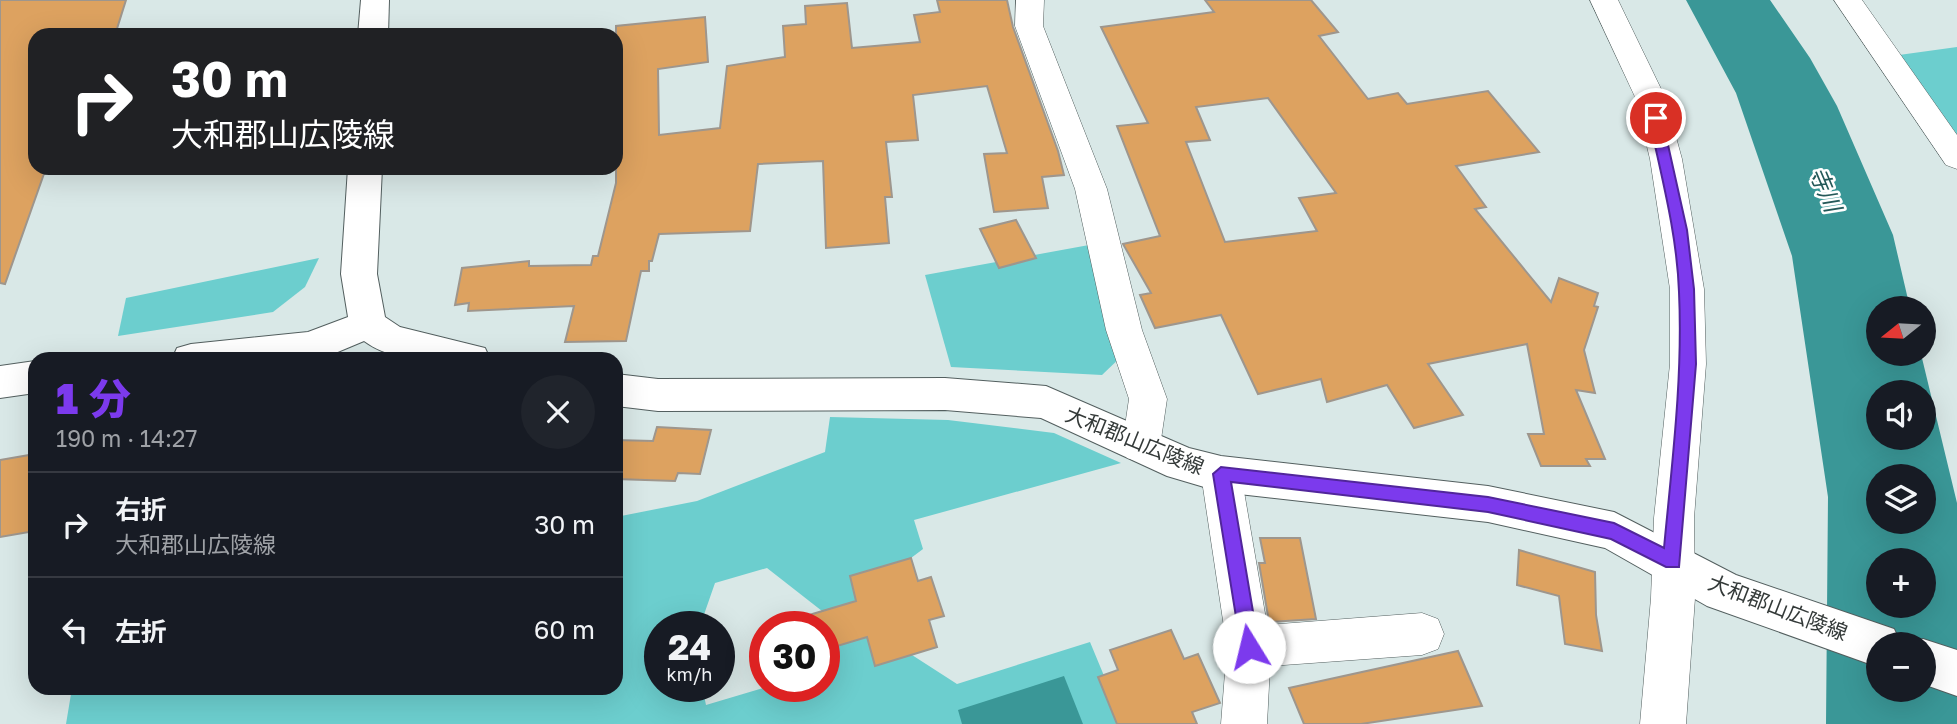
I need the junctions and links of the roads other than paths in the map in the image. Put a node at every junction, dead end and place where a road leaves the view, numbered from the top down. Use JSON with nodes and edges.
{"nodes":[{"id":1,"x":375,"y":0,"type":"edge"},
{"id":2,"x":1030,"y":0,"type":"edge"},
{"id":3,"x":1604,"y":0,"type":"edge"},
{"id":4,"x":1848,"y":0,"type":"edge"},
{"id":5,"x":373,"y":28,"type":"edge"},
{"id":6,"x":1957,"y":159,"type":"edge"},
{"id":7,"x":365,"y":175,"type":"edge"},
{"id":8,"x":368,"y":324,"type":"junction"},
{"id":9,"x":261,"y":352,"type":"edge"},
{"id":10,"x":441,"y":352,"type":"edge"},
{"id":11,"x":28,"y":378,"type":"edge"},
{"id":12,"x":0,"y":382,"type":"edge"},
{"id":13,"x":623,"y":391,"type":"edge"},
{"id":14,"x":1141,"y":446,"type":"junction"},
{"id":15,"x":1221,"y":474,"type":"junction"},
{"id":16,"x":1672,"y":561,"type":"junction"},
{"id":17,"x":1422,"y":634,"type":"dead end"},
{"id":18,"x":1866,"y":641,"type":"edge"},
{"id":19,"x":1249,"y":647,"type":"junction"},
{"id":20,"x":1936,"y":666,"type":"edge"},
{"id":21,"x":1957,"y":673,"type":"edge"},
{"id":22,"x":1244,"y":724,"type":"edge"},
{"id":23,"x":1662,"y":724,"type":"edge"}],
"edges":[{"from":1,"to":5,"type":"main road"},
{"from":2,"to":14,"type":"street"},
{"from":3,"to":16,"type":"street"},
{"from":4,"to":6,"type":"street"},
{"from":7,"to":8,"type":"main road"},
{"from":8,"to":9,"type":"main road"},
{"from":8,"to":10,"type":"main road"},
{"from":11,"to":12,"type":"main road"},
{"from":13,"to":14,"type":"main road","name":"大和郡山広陵線"},
{"from":14,"to":15,"type":"main road","name":"大和郡山広陵線"},
{"from":15,"to":16,"type":"main road","name":"大和郡山広陵線"},
{"from":15,"to":19,"type":"street"},
{"from":16,"to":18,"type":"main road","name":"大和郡山広陵線"},
{"from":16,"to":23,"type":"street"},
{"from":17,"to":19,"type":"street"},
{"from":19,"to":22,"type":"street"},
{"from":20,"to":21,"type":"main road"}]}
